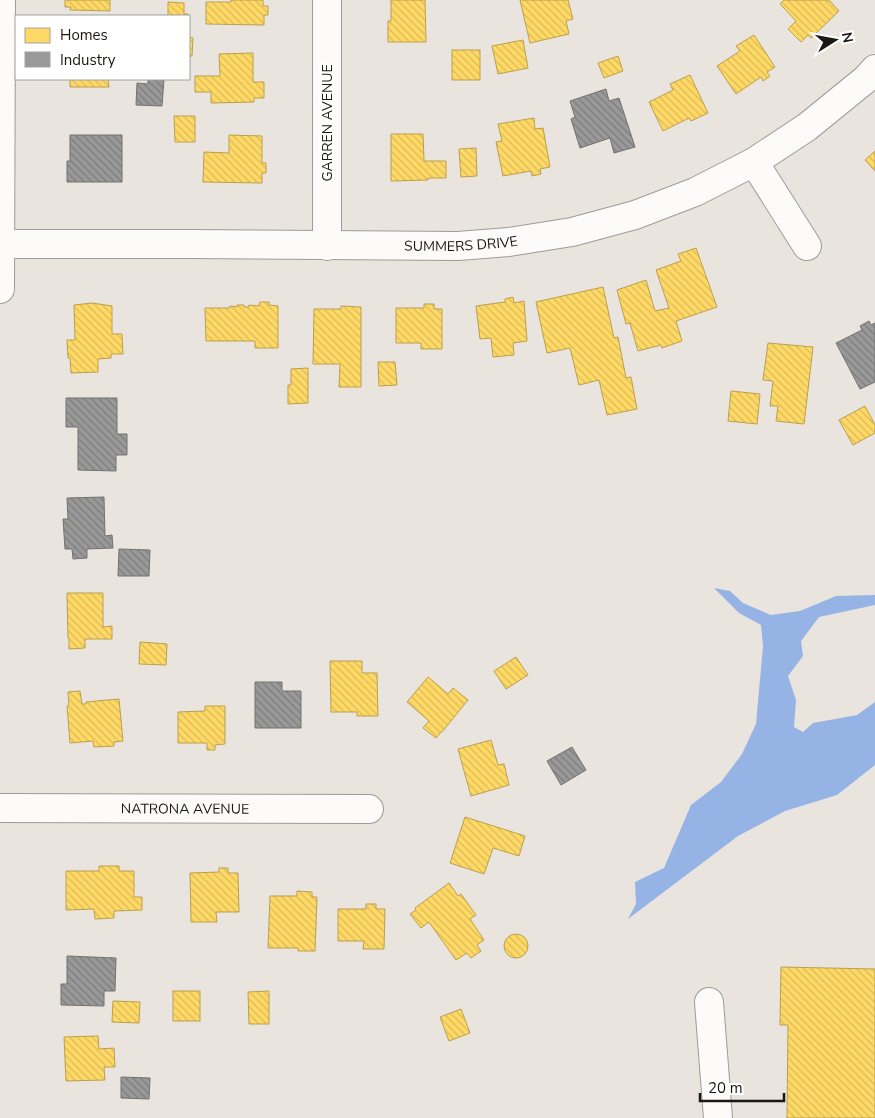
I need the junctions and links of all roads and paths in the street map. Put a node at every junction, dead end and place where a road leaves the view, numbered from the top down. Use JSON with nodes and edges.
{"nodes":[{"id":1,"x":1,"y":0,"type":"edge"},
{"id":2,"x":327,"y":0,"type":"edge"},
{"id":3,"x":875,"y":69,"type":"edge"},
{"id":4,"x":754,"y":162,"type":"junction"},
{"id":5,"x":0,"y":244,"type":"edge"},
{"id":6,"x":327,"y":246,"type":"junction"},
{"id":7,"x":807,"y":246,"type":"dead end"},
{"id":8,"x":0,"y":289,"type":"edge"},
{"id":9,"x":0,"y":808,"type":"edge"},
{"id":10,"x":369,"y":809,"type":"dead end"},
{"id":11,"x":709,"y":1002,"type":"dead end"},
{"id":12,"x":718,"y":1118,"type":"edge"}],
"edges":[{"from":1,"to":5,"type":"street"},
{"from":2,"to":6,"type":"street","name":"GARREN AVENUE"},
{"from":3,"to":4,"type":"street","name":"SUMMERS DRIVE"},
{"from":4,"to":6,"type":"street","name":"SUMMERS DRIVE"},
{"from":4,"to":7,"type":"street"},
{"from":5,"to":6,"type":"street","name":"SUMMERS DRIVE"},
{"from":5,"to":8,"type":"street"},
{"from":9,"to":10,"type":"street","name":"NATRONA AVENUE"},
{"from":11,"to":12,"type":"street"}]}
